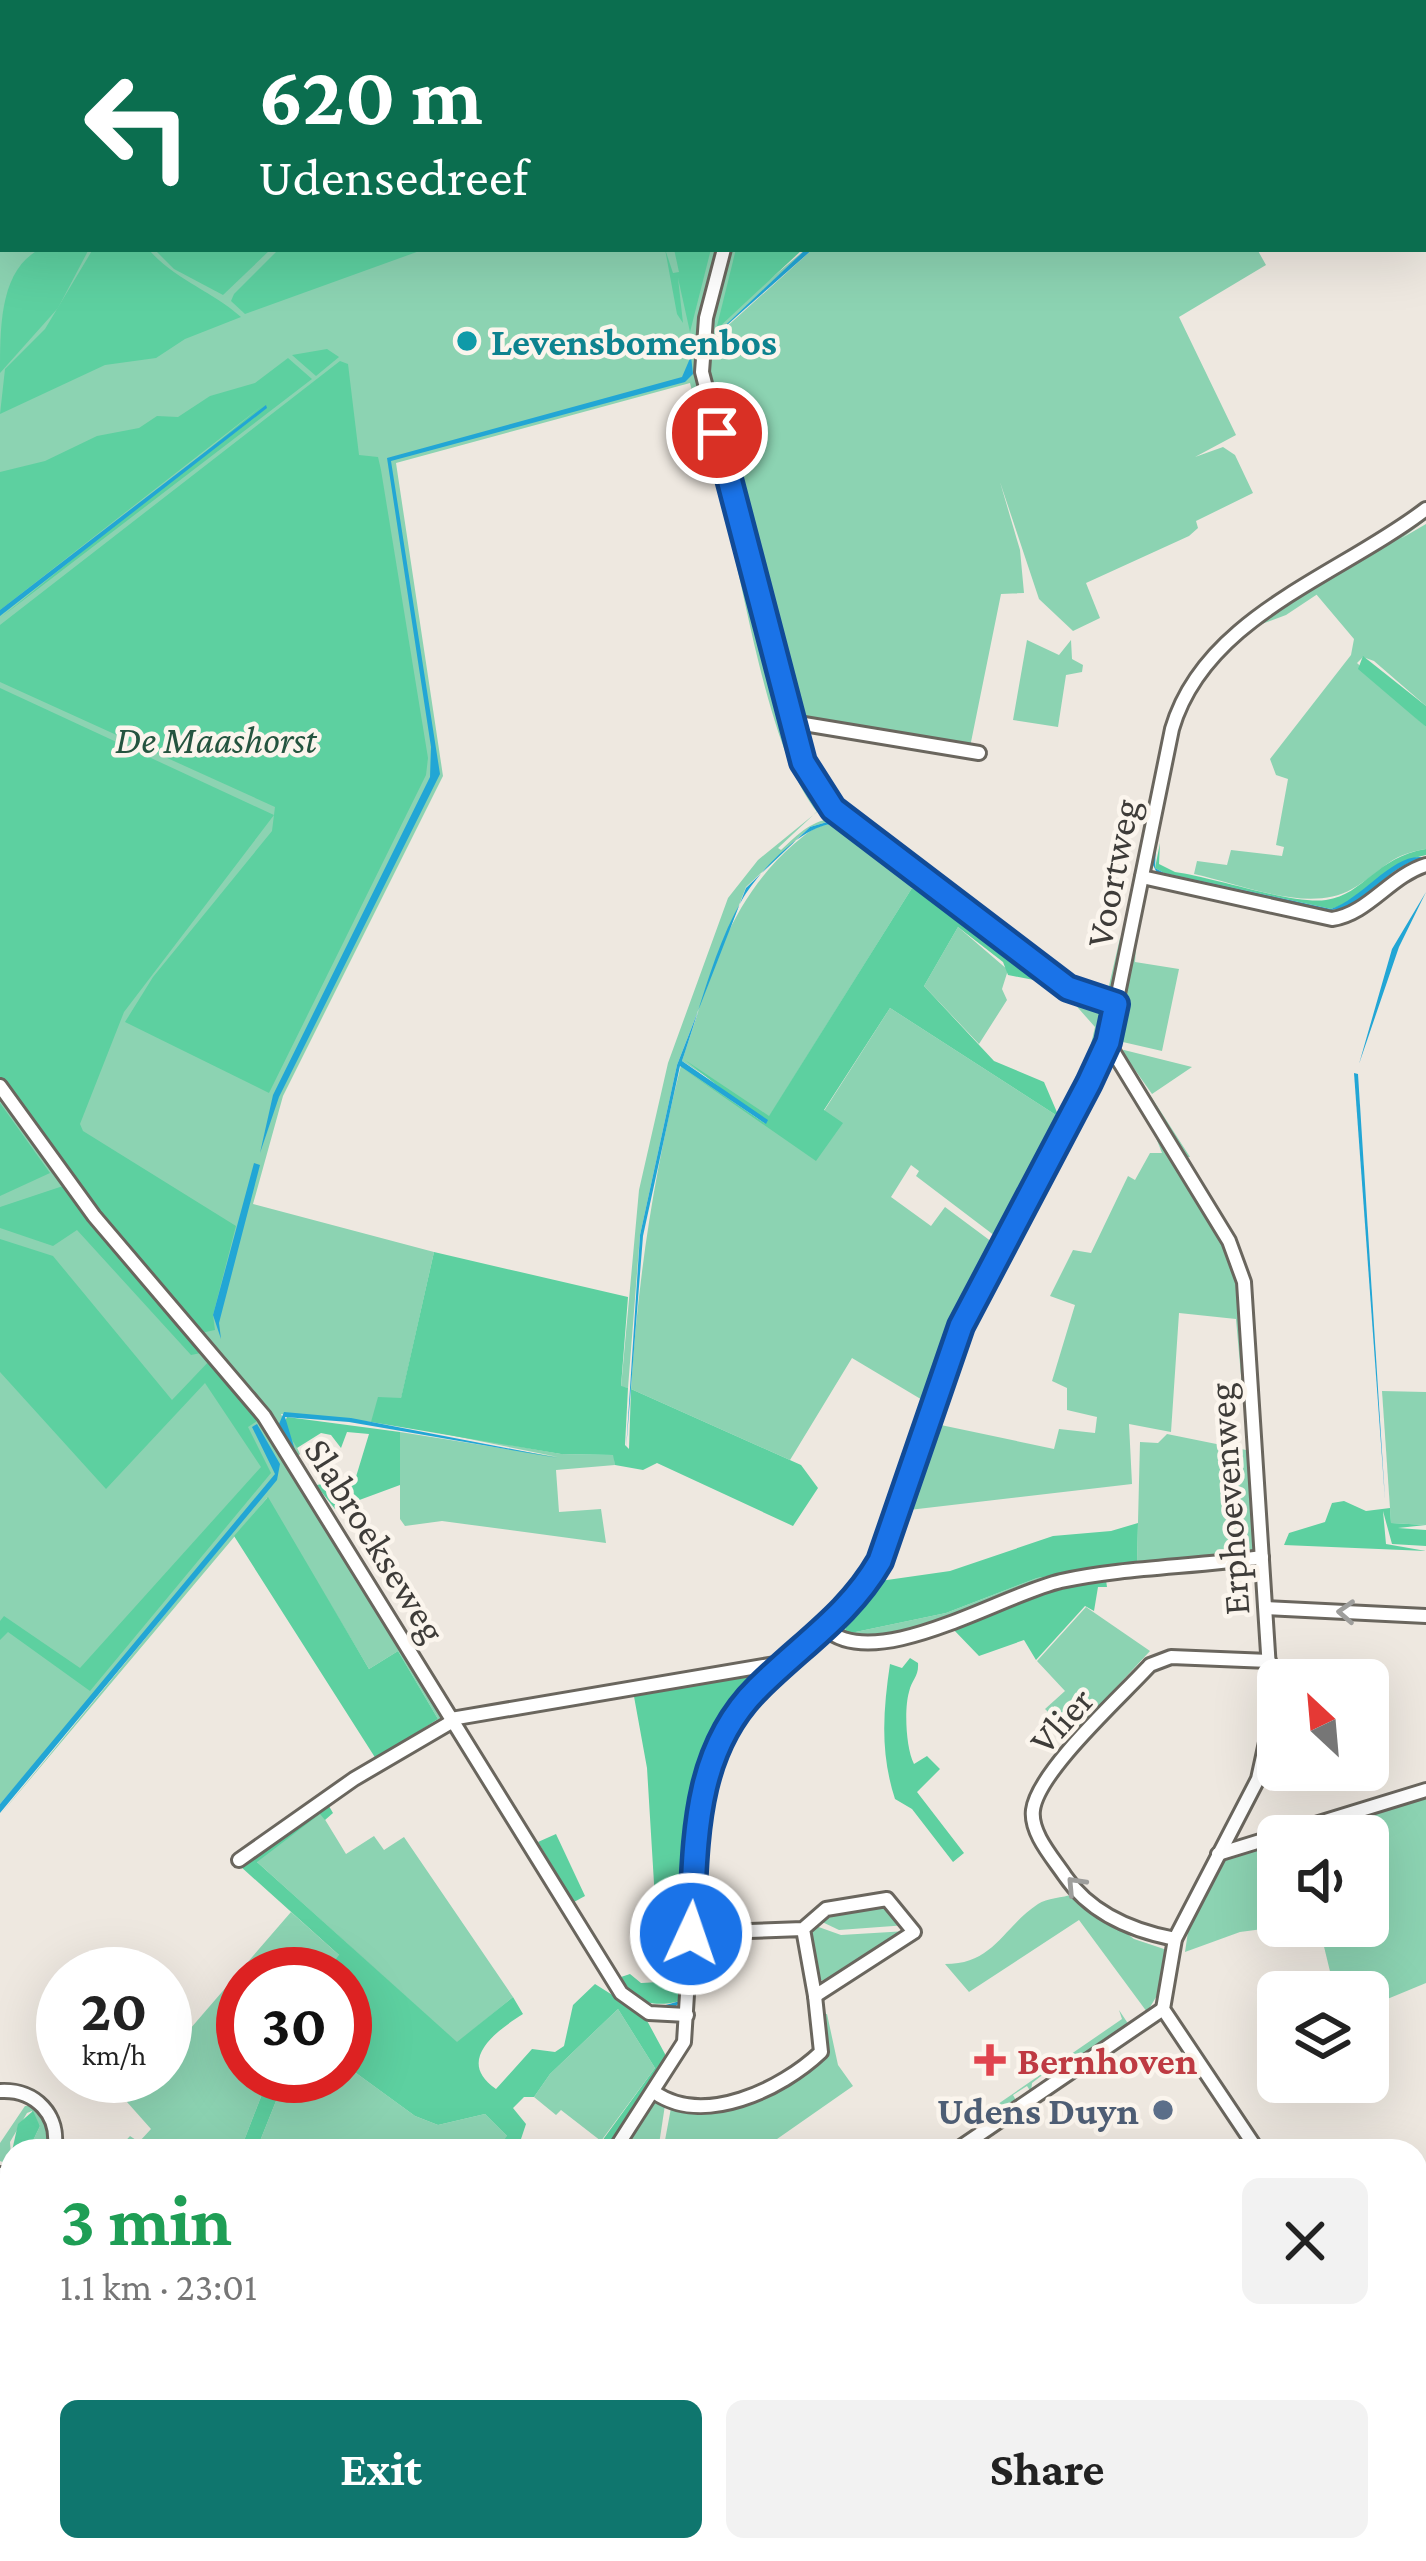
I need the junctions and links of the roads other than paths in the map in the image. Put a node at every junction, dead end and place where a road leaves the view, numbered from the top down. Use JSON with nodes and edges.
{"nodes":[{"id":1,"x":723,"y":252,"type":"edge"},
{"id":2,"x":1426,"y":509,"type":"edge"},
{"id":3,"x":792,"y":722,"type":"junction"},
{"id":4,"x":979,"y":754,"type":"dead end"},
{"id":5,"x":1426,"y":865,"type":"edge"},
{"id":6,"x":1142,"y":877,"type":"junction"},
{"id":7,"x":1116,"y":1004,"type":"junction"},
{"id":8,"x":1108,"y":1042,"type":"junction"},
{"id":9,"x":0,"y":1086,"type":"edge"},
{"id":10,"x":1262,"y":1557,"type":"junction"},
{"id":11,"x":1266,"y":1608,"type":"junction"},
{"id":12,"x":1426,"y":1616,"type":"edge"},
{"id":13,"x":826,"y":1629,"type":"junction"},
{"id":14,"x":1269,"y":1659,"type":"edge"},
{"id":15,"x":1257,"y":1661,"type":"edge"},
{"id":16,"x":788,"y":1662,"type":"junction"},
{"id":17,"x":452,"y":1720,"type":"junction"},
{"id":18,"x":1257,"y":1775,"type":"edge"},
{"id":19,"x":1426,"y":1790,"type":"edge"},
{"id":20,"x":1218,"y":1854,"type":"junction"},
{"id":21,"x":239,"y":1860,"type":"dead end"},
{"id":22,"x":803,"y":1929,"type":"junction"},
{"id":23,"x":691,"y":1934,"type":"junction"},
{"id":24,"x":1175,"y":1939,"type":"junction"},
{"id":25,"x":815,"y":1996,"type":"junction"},
{"id":26,"x":1163,"y":2009,"type":"junction"},
{"id":27,"x":687,"y":2015,"type":"junction"},
{"id":28,"x":0,"y":2091,"type":"edge"},
{"id":29,"x":654,"y":2092,"type":"junction"},
{"id":30,"x":54,"y":2139,"type":"edge"},
{"id":31,"x":622,"y":2139,"type":"edge"},
{"id":32,"x":973,"y":2139,"type":"edge"},
{"id":33,"x":1250,"y":2139,"type":"edge"}],
"edges":[{"from":1,"to":3,"type":"street"},
{"from":2,"to":6,"type":"street","name":"Voortweg"},
{"from":3,"to":4,"type":"street"},
{"from":3,"to":7,"type":"street"},
{"from":5,"to":6,"type":"street"},
{"from":6,"to":7,"type":"street","name":"Voortweg"},
{"from":7,"to":8,"type":"street","name":"Voortweg"},
{"from":8,"to":10,"type":"street","name":"Erphoevenweg"},
{"from":8,"to":13,"type":"street","name":"Voortweg"},
{"from":9,"to":17,"type":"street","name":"Slabroekseweg"},
{"from":10,"to":11,"type":"street","name":"Erphoevenweg"},
{"from":10,"to":13,"type":"street"},
{"from":12,"to":11,"type":"street","one_way":true},
{"from":11,"to":14,"type":"street","name":"Erphoevenweg"},
{"from":13,"to":16,"type":"street","name":"Voortweg"},
{"from":24,"to":15,"type":"street","name":"Vlier","one_way":true},
{"from":16,"to":17,"type":"street"},
{"from":16,"to":23,"type":"street","name":"Voortweg"},
{"from":17,"to":21,"type":"street"},
{"from":17,"to":27,"type":"street","name":"Slabroekseweg"},
{"from":18,"to":20,"type":"street","name":"Erphoevenweg"},
{"from":19,"to":20,"type":"street"},
{"from":20,"to":24,"type":"street","name":"Erphoevenweg"},
{"from":22,"to":23,"type":"street"},
{"from":22,"to":25,"type":"street"},
{"from":22,"to":25,"type":"street"},
{"from":23,"to":27,"type":"street","name":"Voortweg"},
{"from":24,"to":26,"type":"street","name":"Erphoevenweg"},
{"from":25,"to":29,"type":"street"},
{"from":26,"to":32,"type":"street"},
{"from":26,"to":33,"type":"street"},
{"from":27,"to":29,"type":"street","name":"Voortweg"},
{"from":28,"to":30,"type":"street"},
{"from":29,"to":31,"type":"street","name":"Voortweg"}]}
